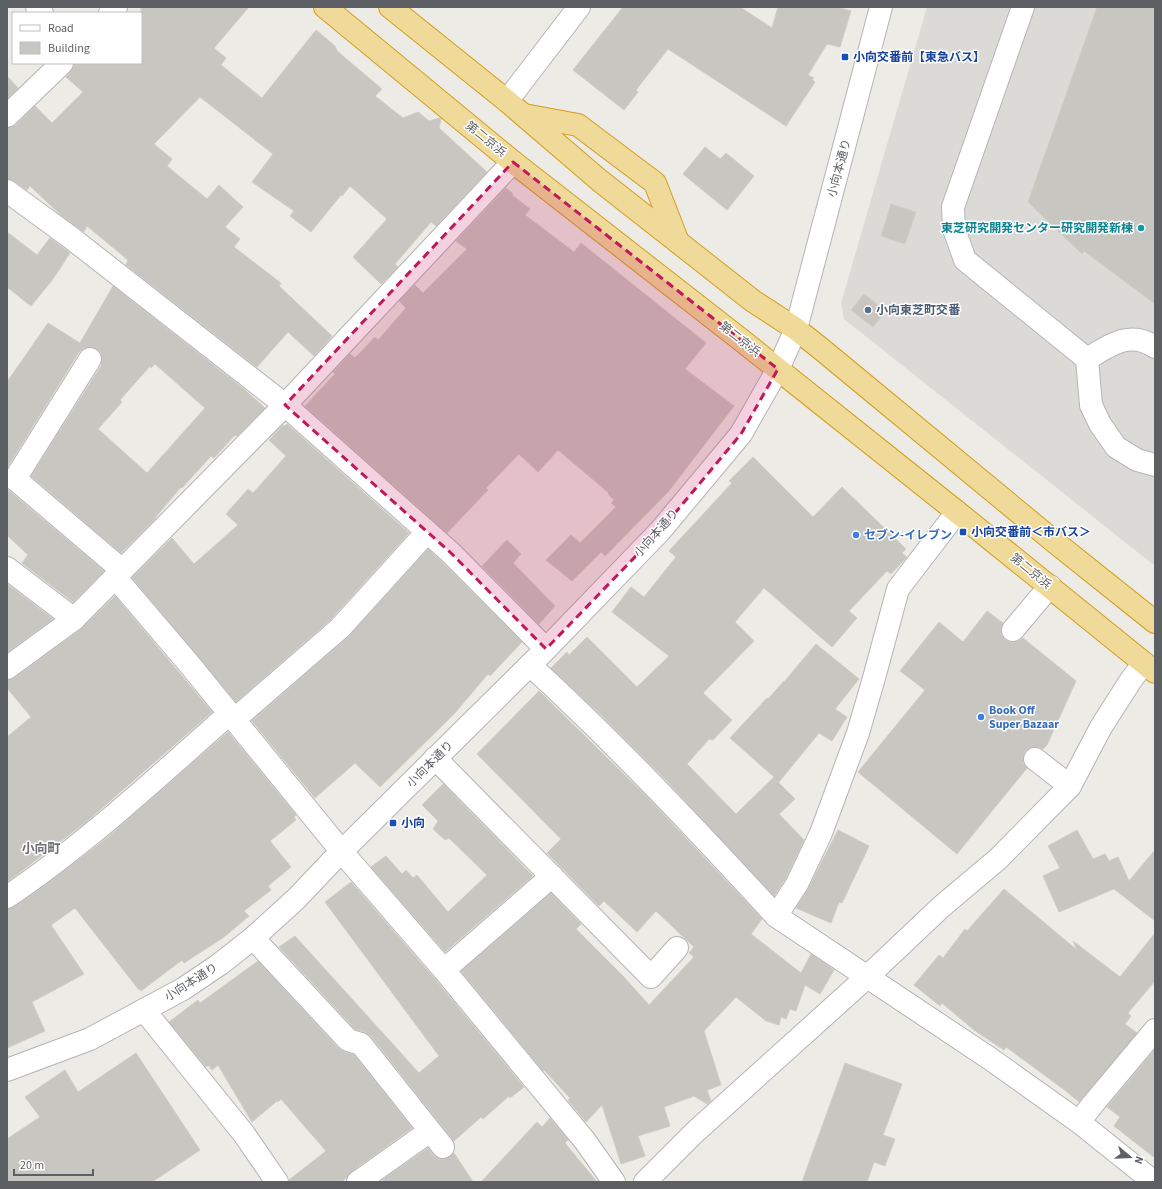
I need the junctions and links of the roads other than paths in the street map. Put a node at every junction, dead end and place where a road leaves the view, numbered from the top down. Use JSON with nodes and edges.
{"nodes":[{"id":1,"x":325,"y":7,"type":"edge"},
{"id":2,"x":390,"y":7,"type":"edge"},
{"id":3,"x":579,"y":7,"type":"edge"},
{"id":4,"x":881,"y":7,"type":"edge"},
{"id":5,"x":1023,"y":7,"type":"edge"},
{"id":6,"x":61,"y":64,"type":"edge"},
{"id":7,"x":507,"y":101,"type":"junction"},
{"id":8,"x":523,"y":115,"type":"junction"},
{"id":9,"x":7,"y":116,"type":"edge"},
{"id":10,"x":513,"y":162,"type":"junction"},
{"id":11,"x":7,"y":191,"type":"edge"},
{"id":12,"x":678,"y":242,"type":"junction"},
{"id":13,"x":796,"y":329,"type":"junction"},
{"id":14,"x":1155,"y":347,"type":"edge"},
{"id":15,"x":90,"y":359,"type":"dead end"},
{"id":16,"x":1087,"y":359,"type":"junction"},
{"id":17,"x":778,"y":369,"type":"junction"},
{"id":18,"x":286,"y":405,"type":"junction"},
{"id":19,"x":1155,"y":465,"type":"edge"},
{"id":20,"x":957,"y":512,"type":"junction"},
{"id":21,"x":427,"y":532,"type":"junction"},
{"id":22,"x":7,"y":568,"type":"edge"},
{"id":23,"x":118,"y":573,"type":"junction"},
{"id":24,"x":1050,"y":586,"type":"junction"},
{"id":25,"x":74,"y":619,"type":"junction"},
{"id":26,"x":1155,"y":622,"type":"edge"},
{"id":27,"x":1013,"y":630,"type":"dead end"},
{"id":28,"x":546,"y":649,"type":"junction"},
{"id":29,"x":530,"y":665,"type":"junction"},
{"id":30,"x":7,"y":668,"type":"edge"},
{"id":31,"x":1149,"y":668,"type":"edge"},
{"id":32,"x":232,"y":716,"type":"junction"},
{"id":33,"x":435,"y":758,"type":"junction"},
{"id":34,"x":1035,"y":759,"type":"dead end"},
{"id":35,"x":1070,"y":786,"type":"junction"},
{"id":36,"x":342,"y":852,"type":"junction"},
{"id":37,"x":552,"y":876,"type":"junction"},
{"id":38,"x":7,"y":897,"type":"edge"},
{"id":39,"x":776,"y":916,"type":"junction"},
{"id":40,"x":252,"y":938,"type":"junction"},
{"id":41,"x":677,"y":948,"type":"dead end"},
{"id":42,"x":444,"y":970,"type":"junction"},
{"id":43,"x":867,"y":976,"type":"junction"},
{"id":44,"x":144,"y":1010,"type":"junction"},
{"id":45,"x":1155,"y":1030,"type":"edge"},
{"id":46,"x":7,"y":1070,"type":"edge"},
{"id":47,"x":1079,"y":1122,"type":"junction"},
{"id":48,"x":277,"y":1182,"type":"edge"},
{"id":49,"x":358,"y":1182,"type":"edge"},
{"id":50,"x":614,"y":1182,"type":"edge"},
{"id":51,"x":645,"y":1182,"type":"edge"},
{"id":52,"x":1154,"y":1182,"type":"edge"}],
"edges":[{"from":1,"to":10,"type":"highway","name":"第二京浜"},
{"from":2,"to":7,"type":"highway"},
{"from":3,"to":7,"type":"street"},
{"from":4,"to":13,"type":"street","name":"小向本通り"},
{"from":5,"to":16,"type":"street"},
{"from":6,"to":9,"type":"street"},
{"from":7,"to":8,"type":"highway"},
{"from":8,"to":12,"type":"highway"},
{"from":8,"to":12,"type":"highway"},
{"from":10,"to":17,"type":"highway","name":"第二京浜"},
{"from":10,"to":18,"type":"street"},
{"from":11,"to":18,"type":"street"},
{"from":12,"to":13,"type":"highway"},
{"from":13,"to":17,"type":"street","name":"小向本通り"},
{"from":13,"to":26,"type":"highway"},
{"from":14,"to":16,"type":"street"},
{"from":15,"to":23,"type":"street"},
{"from":16,"to":19,"type":"street"},
{"from":17,"to":20,"type":"highway","name":"第二京浜"},
{"from":17,"to":28,"type":"street","name":"小向本通り"},
{"from":18,"to":21,"type":"street"},
{"from":18,"to":23,"type":"street"},
{"from":20,"to":24,"type":"highway","name":"第二京浜"},
{"from":20,"to":39,"type":"street"},
{"from":21,"to":28,"type":"street"},
{"from":21,"to":32,"type":"street"},
{"from":22,"to":25,"type":"street"},
{"from":23,"to":25,"type":"street"},
{"from":23,"to":32,"type":"street"},
{"from":24,"to":27,"type":"street"},
{"from":24,"to":31,"type":"highway","name":"第二京浜"},
{"from":25,"to":30,"type":"street"},
{"from":28,"to":29,"type":"street","name":"小向本通り"},
{"from":29,"to":33,"type":"street","name":"小向本通り"},
{"from":29,"to":39,"type":"street"},
{"from":31,"to":35,"type":"street"},
{"from":32,"to":36,"type":"street"},
{"from":32,"to":38,"type":"street"},
{"from":33,"to":36,"type":"street","name":"小向本通り"},
{"from":33,"to":37,"type":"street"},
{"from":34,"to":35,"type":"street"},
{"from":35,"to":43,"type":"street"},
{"from":36,"to":40,"type":"street","name":"小向本通り"},
{"from":36,"to":42,"type":"street"},
{"from":37,"to":41,"type":"street"},
{"from":37,"to":42,"type":"street"},
{"from":39,"to":43,"type":"street"},
{"from":40,"to":44,"type":"street","name":"小向本通り"},
{"from":40,"to":49,"type":"street"},
{"from":42,"to":50,"type":"street"},
{"from":43,"to":47,"type":"street"},
{"from":43,"to":51,"type":"street"},
{"from":44,"to":46,"type":"street","name":"小向本通り"},
{"from":44,"to":48,"type":"street"},
{"from":45,"to":47,"type":"street"},
{"from":47,"to":52,"type":"street"}]}
